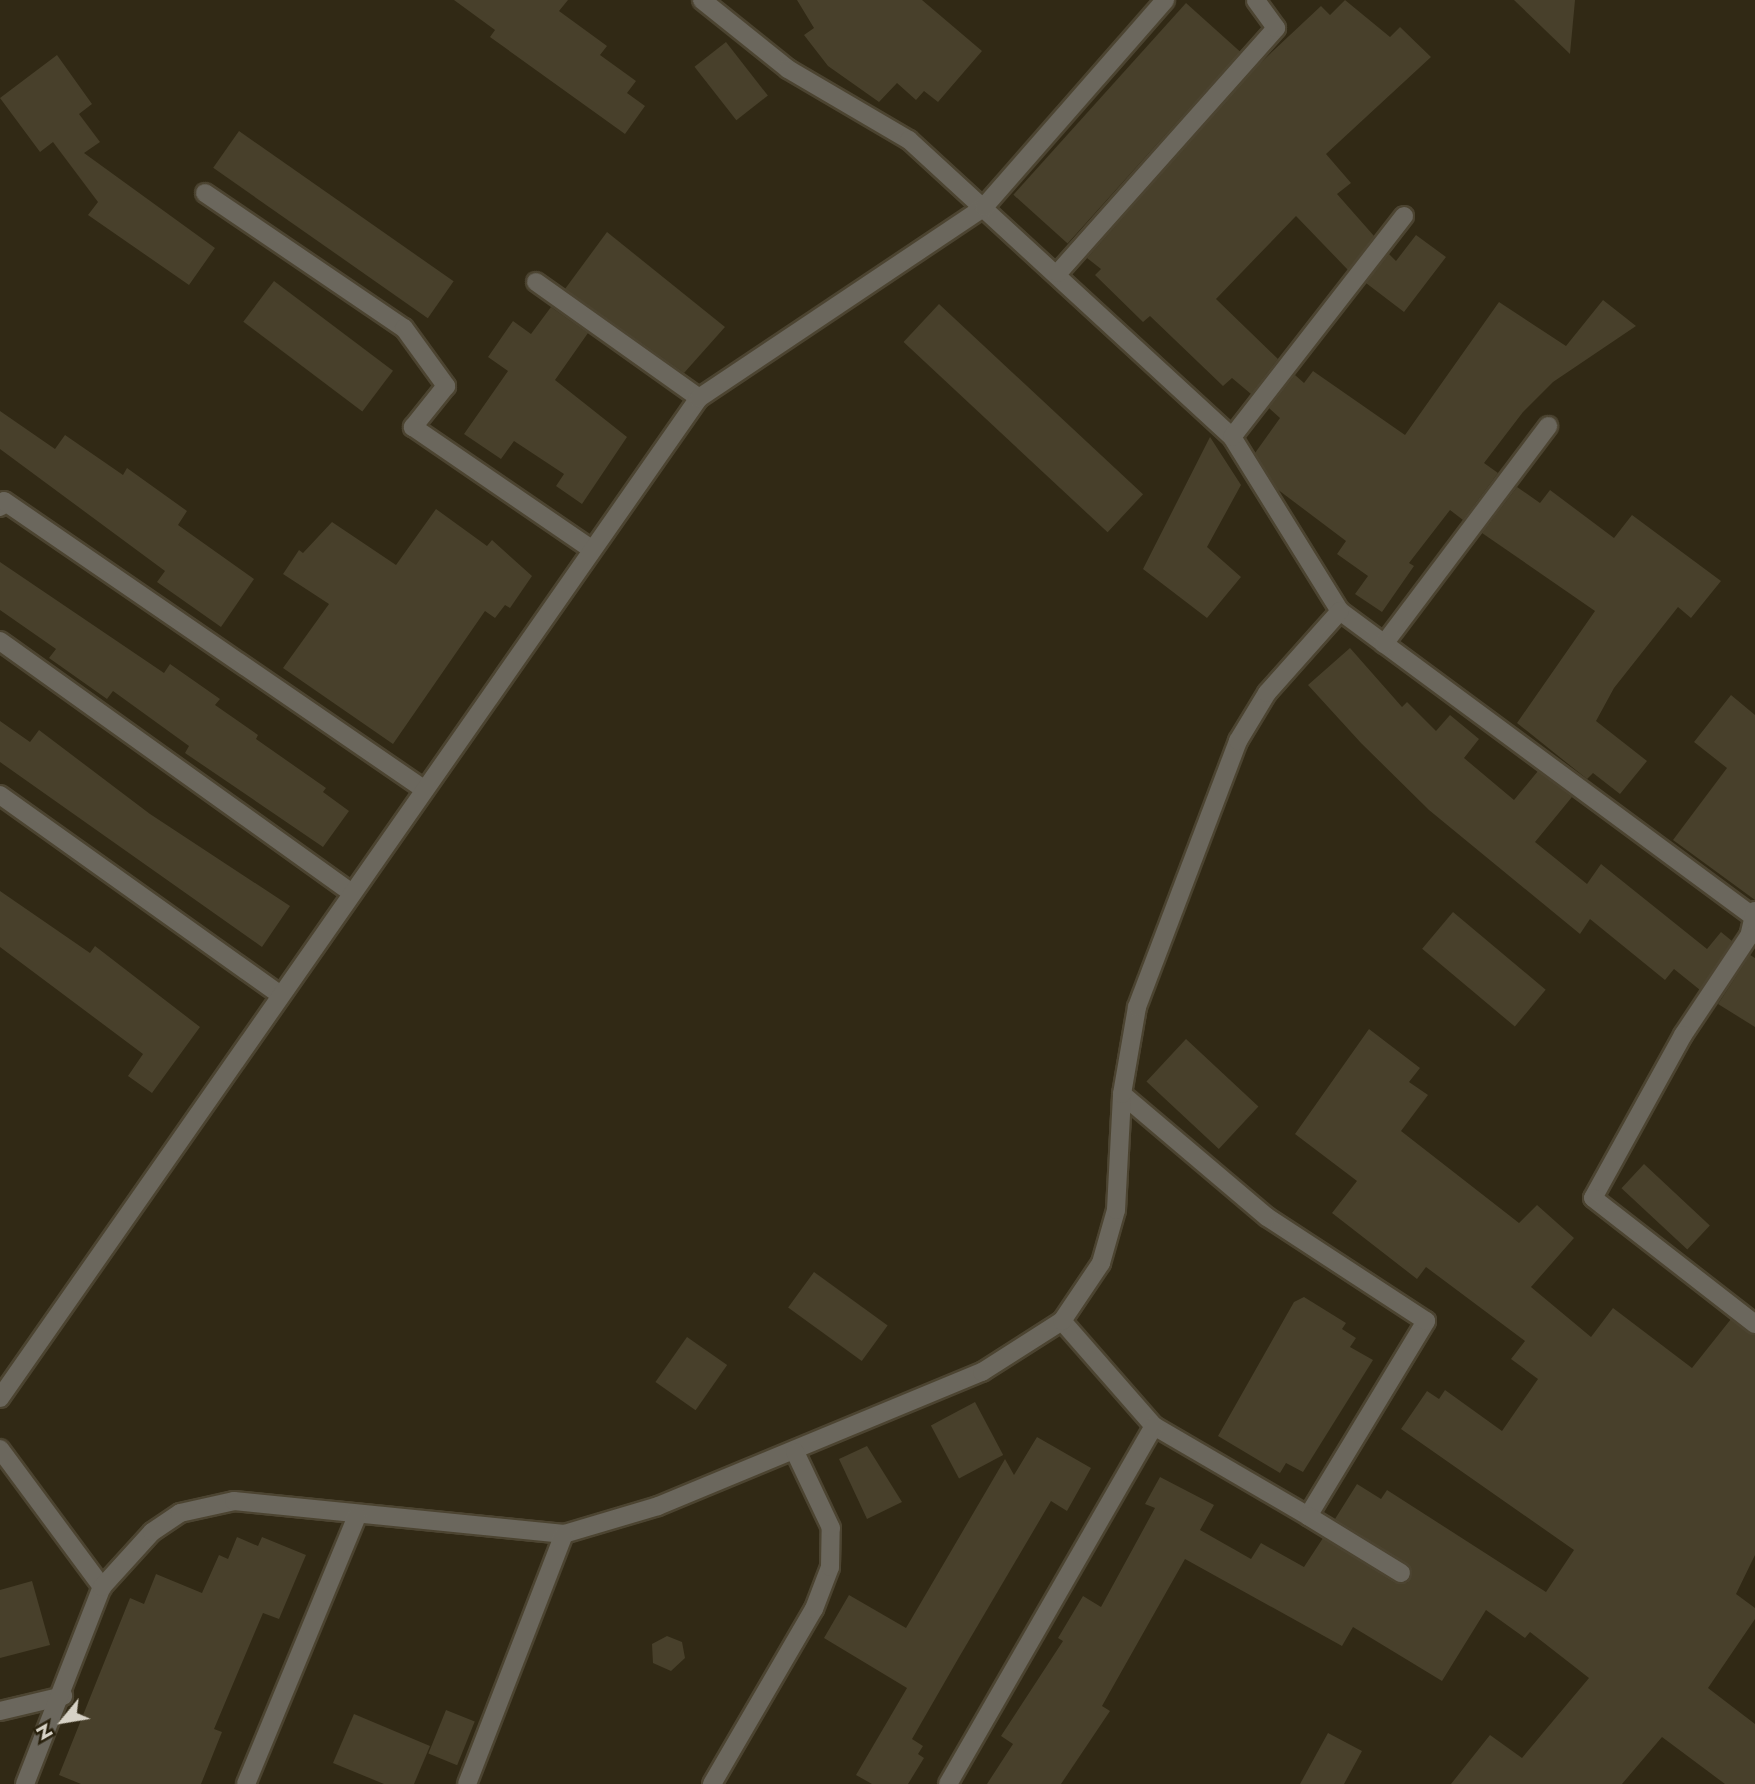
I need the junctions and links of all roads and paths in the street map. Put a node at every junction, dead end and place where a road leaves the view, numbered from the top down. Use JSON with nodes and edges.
{"nodes":[{"id":1,"x":702,"y":0,"type":"edge"},
{"id":2,"x":1165,"y":0,"type":"edge"},
{"id":3,"x":1256,"y":0,"type":"edge"},
{"id":4,"x":205,"y":193,"type":"dead end"},
{"id":5,"x":984,"y":207,"type":"junction"},
{"id":6,"x":1404,"y":216,"type":"dead end"},
{"id":7,"x":1058,"y":273,"type":"junction"},
{"id":8,"x":536,"y":282,"type":"dead end"},
{"id":9,"x":699,"y":398,"type":"junction"},
{"id":10,"x":1548,"y":426,"type":"dead end"},
{"id":11,"x":1232,"y":437,"type":"junction"},
{"id":12,"x":0,"y":507,"type":"edge"},
{"id":13,"x":590,"y":548,"type":"junction"},
{"id":14,"x":1340,"y":611,"type":"junction"},
{"id":15,"x":0,"y":641,"type":"edge"},
{"id":16,"x":1384,"y":644,"type":"junction"},
{"id":17,"x":422,"y":788,"type":"junction"},
{"id":18,"x":0,"y":795,"type":"edge"},
{"id":19,"x":351,"y":892,"type":"junction"},
{"id":20,"x":1754,"y":915,"type":"edge"},
{"id":21,"x":279,"y":994,"type":"junction"},
{"id":22,"x":1122,"y":1094,"type":"junction"},
{"id":23,"x":1062,"y":1321,"type":"junction"},
{"id":24,"x":1755,"y":1324,"type":"edge"},
{"id":25,"x":0,"y":1398,"type":"edge"},
{"id":26,"x":1154,"y":1426,"type":"junction"},
{"id":27,"x":0,"y":1449,"type":"edge"},
{"id":28,"x":795,"y":1452,"type":"junction"},
{"id":29,"x":6,"y":1466,"type":"edge"},
{"id":30,"x":357,"y":1516,"type":"junction"},
{"id":31,"x":1308,"y":1516,"type":"junction"},
{"id":32,"x":564,"y":1534,"type":"junction"},
{"id":33,"x":1401,"y":1573,"type":"dead end"},
{"id":34,"x":102,"y":1587,"type":"junction"},
{"id":35,"x":63,"y":1696,"type":"junction"},
{"id":36,"x":0,"y":1711,"type":"edge"},
{"id":37,"x":25,"y":1784,"type":"edge"},
{"id":38,"x":246,"y":1784,"type":"edge"},
{"id":39,"x":467,"y":1784,"type":"edge"},
{"id":40,"x":712,"y":1784,"type":"edge"},
{"id":41,"x":948,"y":1784,"type":"edge"}],
"edges":[{"from":1,"to":5,"type":"street"},
{"from":2,"to":5,"type":"street"},
{"from":3,"to":7,"type":"street"},
{"from":4,"to":13,"type":"street"},
{"from":5,"to":7,"type":"street"},
{"from":5,"to":9,"type":"street"},
{"from":6,"to":11,"type":"street"},
{"from":7,"to":11,"type":"street"},
{"from":8,"to":9,"type":"street"},
{"from":9,"to":13,"type":"street"},
{"from":10,"to":16,"type":"street"},
{"from":11,"to":14,"type":"street"},
{"from":12,"to":17,"type":"street"},
{"from":13,"to":17,"type":"street"},
{"from":14,"to":16,"type":"street"},
{"from":14,"to":22,"type":"street"},
{"from":15,"to":19,"type":"street"},
{"from":16,"to":20,"type":"street"},
{"from":17,"to":19,"type":"street"},
{"from":18,"to":21,"type":"street"},
{"from":19,"to":21,"type":"street"},
{"from":20,"to":24,"type":"street"},
{"from":21,"to":25,"type":"street"},
{"from":22,"to":23,"type":"street"},
{"from":22,"to":31,"type":"street"},
{"from":23,"to":26,"type":"street"},
{"from":23,"to":28,"type":"street"},
{"from":26,"to":31,"type":"street"},
{"from":26,"to":41,"type":"street"},
{"from":27,"to":29,"type":"street"},
{"from":28,"to":32,"type":"street"},
{"from":28,"to":40,"type":"street"},
{"from":29,"to":34,"type":"street"},
{"from":30,"to":32,"type":"street"},
{"from":30,"to":34,"type":"street"},
{"from":30,"to":38,"type":"street"},
{"from":31,"to":33,"type":"street"},
{"from":32,"to":39,"type":"street"},
{"from":34,"to":35,"type":"street"},
{"from":35,"to":36,"type":"street"},
{"from":35,"to":37,"type":"street"}]}
